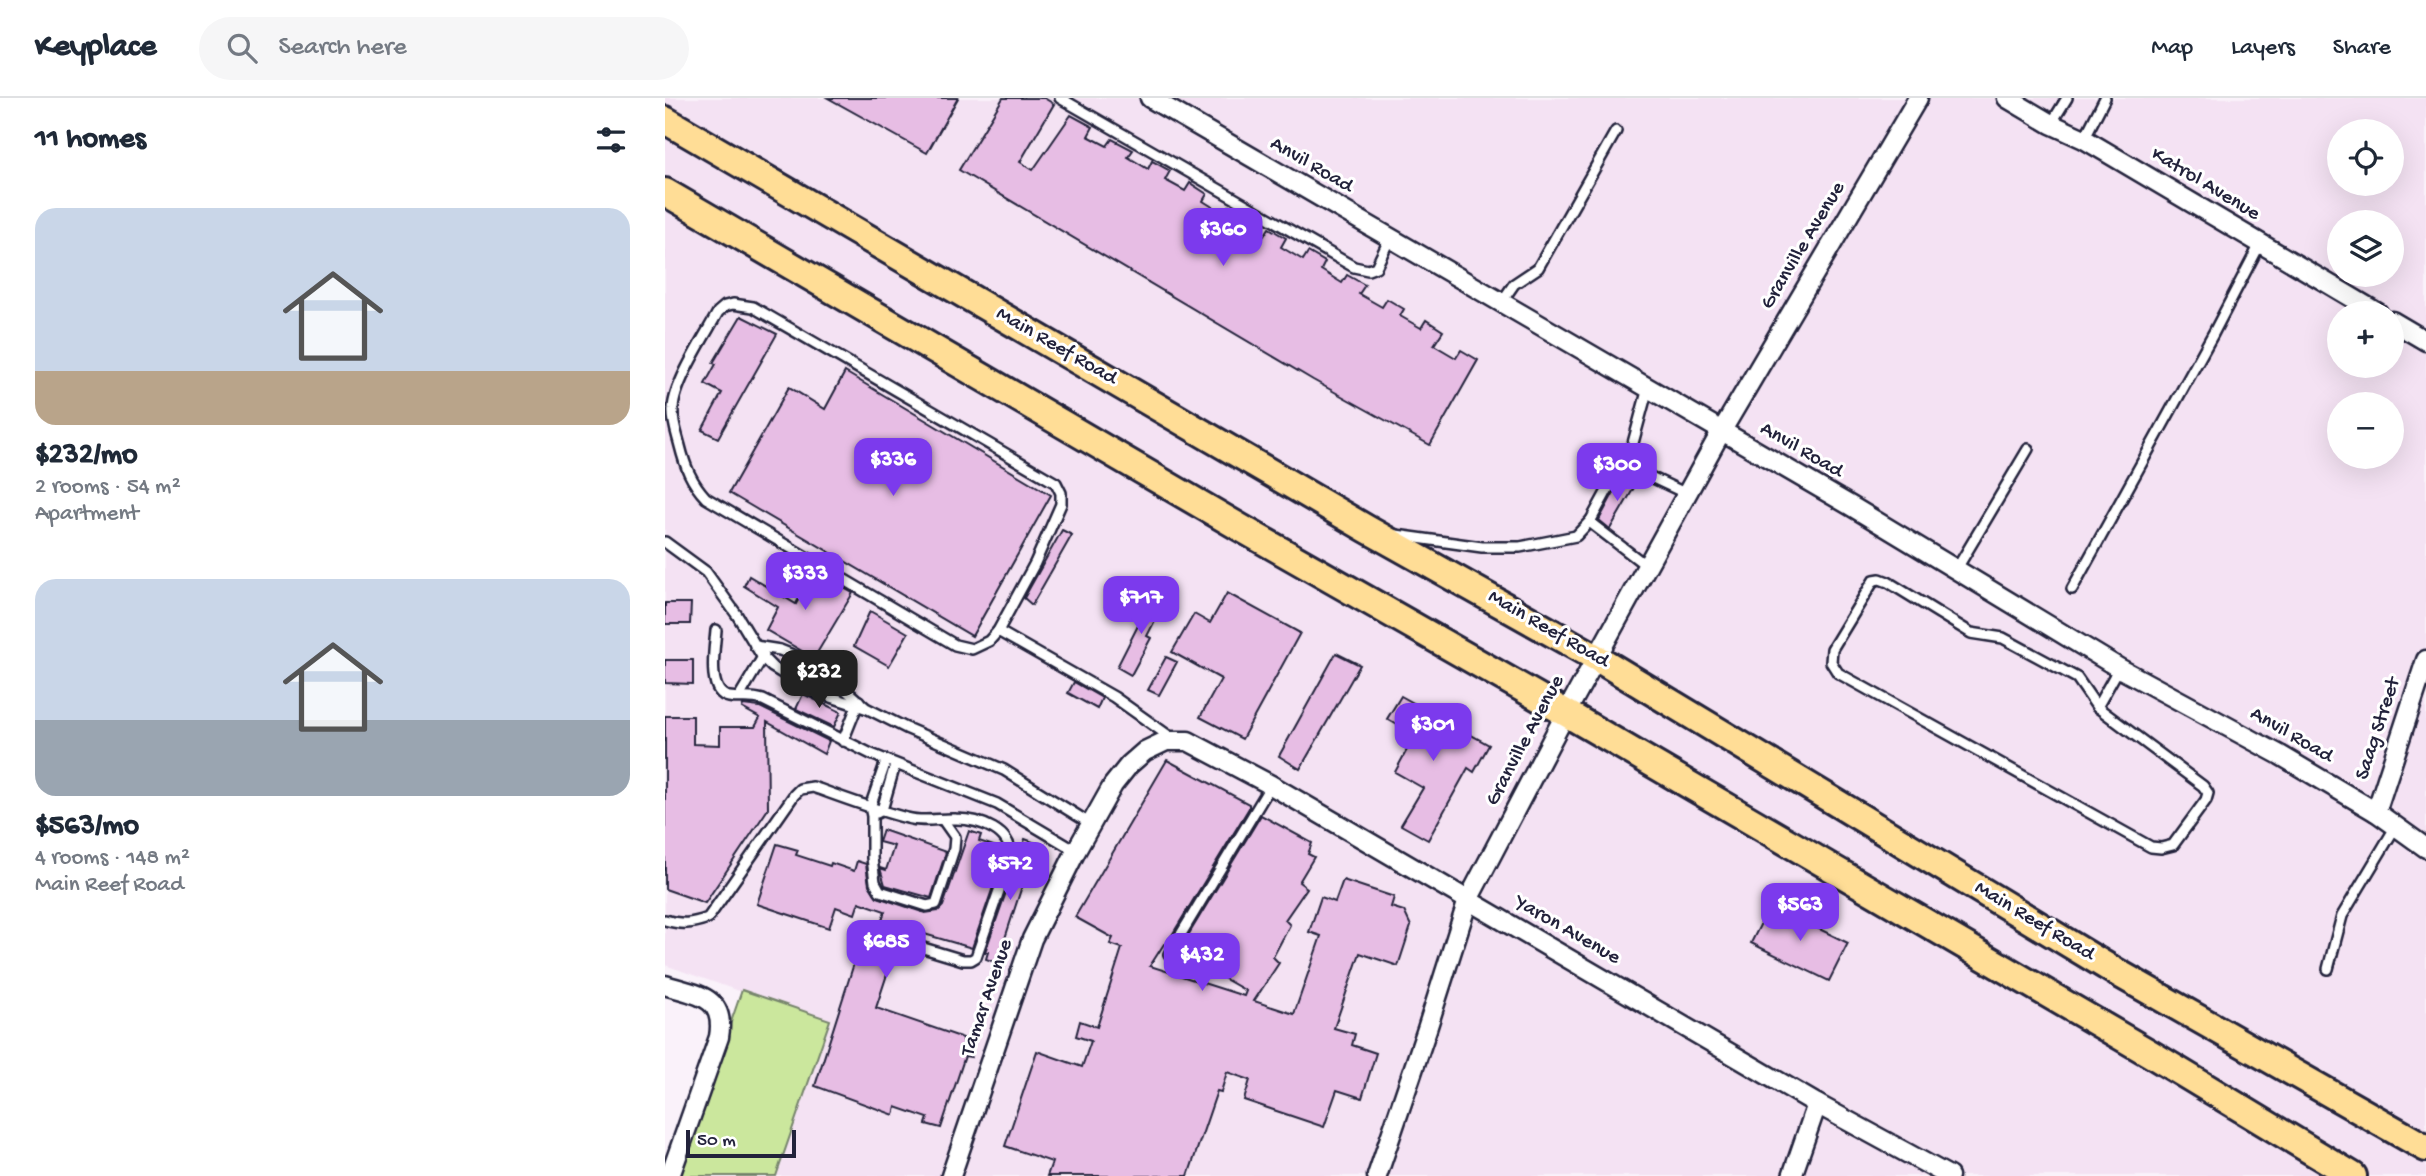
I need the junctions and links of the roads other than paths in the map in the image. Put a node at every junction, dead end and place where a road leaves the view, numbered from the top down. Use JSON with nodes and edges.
{"nodes":[{"id":1,"x":1060,"y":98,"type":"edge"},
{"id":2,"x":1150,"y":98,"type":"edge"},
{"id":3,"x":1918,"y":98,"type":"edge"},
{"id":4,"x":2007,"y":98,"type":"edge"},
{"id":5,"x":2067,"y":98,"type":"edge"},
{"id":6,"x":2105,"y":98,"type":"edge"},
{"id":7,"x":665,"y":120,"type":"edge"},
{"id":8,"x":2051,"y":124,"type":"junction"},
{"id":9,"x":1616,"y":131,"type":"dead end"},
{"id":10,"x":2084,"y":139,"type":"junction"},
{"id":11,"x":665,"y":192,"type":"edge"},
{"id":12,"x":1390,"y":238,"type":"junction"},
{"id":13,"x":2260,"y":244,"type":"junction"},
{"id":14,"x":2357,"y":301,"type":"edge"},
{"id":15,"x":1501,"y":303,"type":"junction"},
{"id":16,"x":2404,"y":328,"type":"edge"},
{"id":17,"x":2426,"y":341,"type":"edge"},
{"id":18,"x":1648,"y":387,"type":"junction"},
{"id":19,"x":1721,"y":432,"type":"junction"},
{"id":20,"x":2028,"y":449,"type":"dead end"},
{"id":21,"x":1623,"y":464,"type":"junction"},
{"id":22,"x":1687,"y":494,"type":"junction"},
{"id":23,"x":1591,"y":520,"type":"junction"},
{"id":24,"x":1367,"y":529,"type":"junction"},
{"id":25,"x":665,"y":542,"type":"edge"},
{"id":26,"x":1648,"y":567,"type":"junction"},
{"id":27,"x":1956,"y":570,"type":"junction"},
{"id":28,"x":2072,"y":589,"type":"dead end"},
{"id":29,"x":716,"y":629,"type":"dead end"},
{"id":30,"x":998,"y":631,"type":"junction"},
{"id":31,"x":755,"y":646,"type":"junction"},
{"id":32,"x":768,"y":647,"type":"junction"},
{"id":33,"x":763,"y":658,"type":"junction"},
{"id":34,"x":1597,"y":658,"type":"junction"},
{"id":35,"x":2426,"y":660,"type":"edge"},
{"id":36,"x":2119,"y":668,"type":"junction"},
{"id":37,"x":739,"y":697,"type":"junction"},
{"id":38,"x":861,"y":705,"type":"junction"},
{"id":39,"x":2097,"y":707,"type":"junction"},
{"id":40,"x":1566,"y":713,"type":"junction"},
{"id":41,"x":843,"y":741,"type":"junction"},
{"id":42,"x":1166,"y":742,"type":"junction"},
{"id":43,"x":891,"y":763,"type":"junction"},
{"id":44,"x":1271,"y":785,"type":"junction"},
{"id":45,"x":882,"y":810,"type":"junction"},
{"id":46,"x":871,"y":811,"type":"junction"},
{"id":47,"x":2375,"y":813,"type":"junction"},
{"id":48,"x":943,"y":820,"type":"junction"},
{"id":49,"x":1091,"y":824,"type":"junction"},
{"id":50,"x":2396,"y":826,"type":"junction"},
{"id":51,"x":2426,"y":848,"type":"edge"},
{"id":52,"x":1076,"y":851,"type":"junction"},
{"id":53,"x":1468,"y":900,"type":"junction"},
{"id":54,"x":665,"y":920,"type":"edge"},
{"id":55,"x":887,"y":937,"type":"dead end"},
{"id":56,"x":1169,"y":954,"type":"dead end"},
{"id":57,"x":2328,"y":969,"type":"dead end"},
{"id":58,"x":665,"y":985,"type":"edge"},
{"id":59,"x":1817,"y":1104,"type":"junction"},
{"id":60,"x":2426,"y":1148,"type":"edge"},
{"id":61,"x":670,"y":1176,"type":"edge"},
{"id":62,"x":951,"y":1176,"type":"edge"},
{"id":63,"x":1377,"y":1176,"type":"edge"},
{"id":64,"x":1792,"y":1176,"type":"edge"},
{"id":65,"x":1949,"y":1176,"type":"edge"},
{"id":66,"x":2353,"y":1176,"type":"edge"}],
"edges":[{"from":1,"to":12,"type":"lane"},
{"from":2,"to":12,"type":"street","name":"Anvil Road"},
{"from":3,"to":19,"type":"street","name":"Granville Avenue"},
{"from":4,"to":8,"type":"street","name":"Katrol Avenue"},
{"from":5,"to":8,"type":"lane"},
{"from":6,"to":10,"type":"lane"},
{"from":7,"to":24,"type":"main road","name":"Main Reef Road"},
{"from":8,"to":10,"type":"street","name":"Katrol Avenue"},
{"from":9,"to":15,"type":"lane"},
{"from":10,"to":13,"type":"street","name":"Katrol Avenue"},
{"from":11,"to":40,"type":"main road"},
{"from":12,"to":15,"type":"street","name":"Anvil Road"},
{"from":13,"to":14,"type":"street","name":"Katrol Avenue"},
{"from":13,"to":28,"type":"lane"},
{"from":15,"to":18,"type":"street","name":"Anvil Road"},
{"from":16,"to":17,"type":"street"},
{"from":18,"to":19,"type":"street","name":"Anvil Road"},
{"from":18,"to":21,"type":"lane"},
{"from":19,"to":22,"type":"street","name":"Granville Avenue"},
{"from":19,"to":27,"type":"street","name":"Anvil Road"},
{"from":20,"to":27,"type":"lane"},
{"from":21,"to":22,"type":"lane"},
{"from":21,"to":23,"type":"lane"},
{"from":22,"to":26,"type":"street","name":"Granville Avenue"},
{"from":23,"to":24,"type":"lane"},
{"from":23,"to":26,"type":"lane"},
{"from":24,"to":34,"type":"main road","name":"Main Reef Road"},
{"from":25,"to":31,"type":"lane"},
{"from":26,"to":34,"type":"street","name":"Granville Avenue"},
{"from":27,"to":36,"type":"street","name":"Anvil Road"},
{"from":29,"to":37,"type":"lane"},
{"from":30,"to":30,"type":"lane"},
{"from":30,"to":42,"type":"lane"},
{"from":31,"to":32,"type":"lane"},
{"from":31,"to":33,"type":"lane"},
{"from":32,"to":33,"type":"lane"},
{"from":32,"to":38,"type":"lane"},
{"from":33,"to":37,"type":"lane"},
{"from":33,"to":38,"type":"lane"},
{"from":34,"to":40,"type":"street","name":"Granville Avenue"},
{"from":34,"to":60,"type":"main road","name":"Main Reef Road"},
{"from":35,"to":47,"type":"street","name":"Saag Street"},
{"from":36,"to":39,"type":"lane"},
{"from":36,"to":47,"type":"street","name":"Anvil Road"},
{"from":37,"to":41,"type":"lane"},
{"from":38,"to":41,"type":"lane"},
{"from":38,"to":49,"type":"lane"},
{"from":39,"to":39,"type":"lane"},
{"from":40,"to":53,"type":"street","name":"Granville Avenue"},
{"from":40,"to":66,"type":"main road"},
{"from":41,"to":43,"type":"lane"},
{"from":42,"to":44,"type":"street","name":"Yaron Avenue"},
{"from":42,"to":49,"type":"street","name":"Tamar Avenue"},
{"from":43,"to":45,"type":"lane"},
{"from":43,"to":46,"type":"lane"},
{"from":43,"to":52,"type":"lane"},
{"from":44,"to":53,"type":"street","name":"Yaron Avenue"},
{"from":44,"to":56,"type":"lane"},
{"from":45,"to":46,"type":"lane"},
{"from":45,"to":48,"type":"lane"},
{"from":46,"to":48,"type":"lane"},
{"from":46,"to":54,"type":"lane"},
{"from":47,"to":50,"type":"street","name":"Anvil Road"},
{"from":48,"to":55,"type":"lane"},
{"from":49,"to":52,"type":"street","name":"Tamar Avenue"},
{"from":50,"to":51,"type":"street","name":"Anvil Road"},
{"from":50,"to":57,"type":"lane"},
{"from":52,"to":62,"type":"street","name":"Tamar Avenue"},
{"from":53,"to":59,"type":"street","name":"Yaron Avenue"},
{"from":53,"to":63,"type":"street","name":"Granville Avenue"},
{"from":58,"to":61,"type":"street"},
{"from":59,"to":64,"type":"street"},
{"from":59,"to":65,"type":"street","name":"Yaron Avenue"}]}
